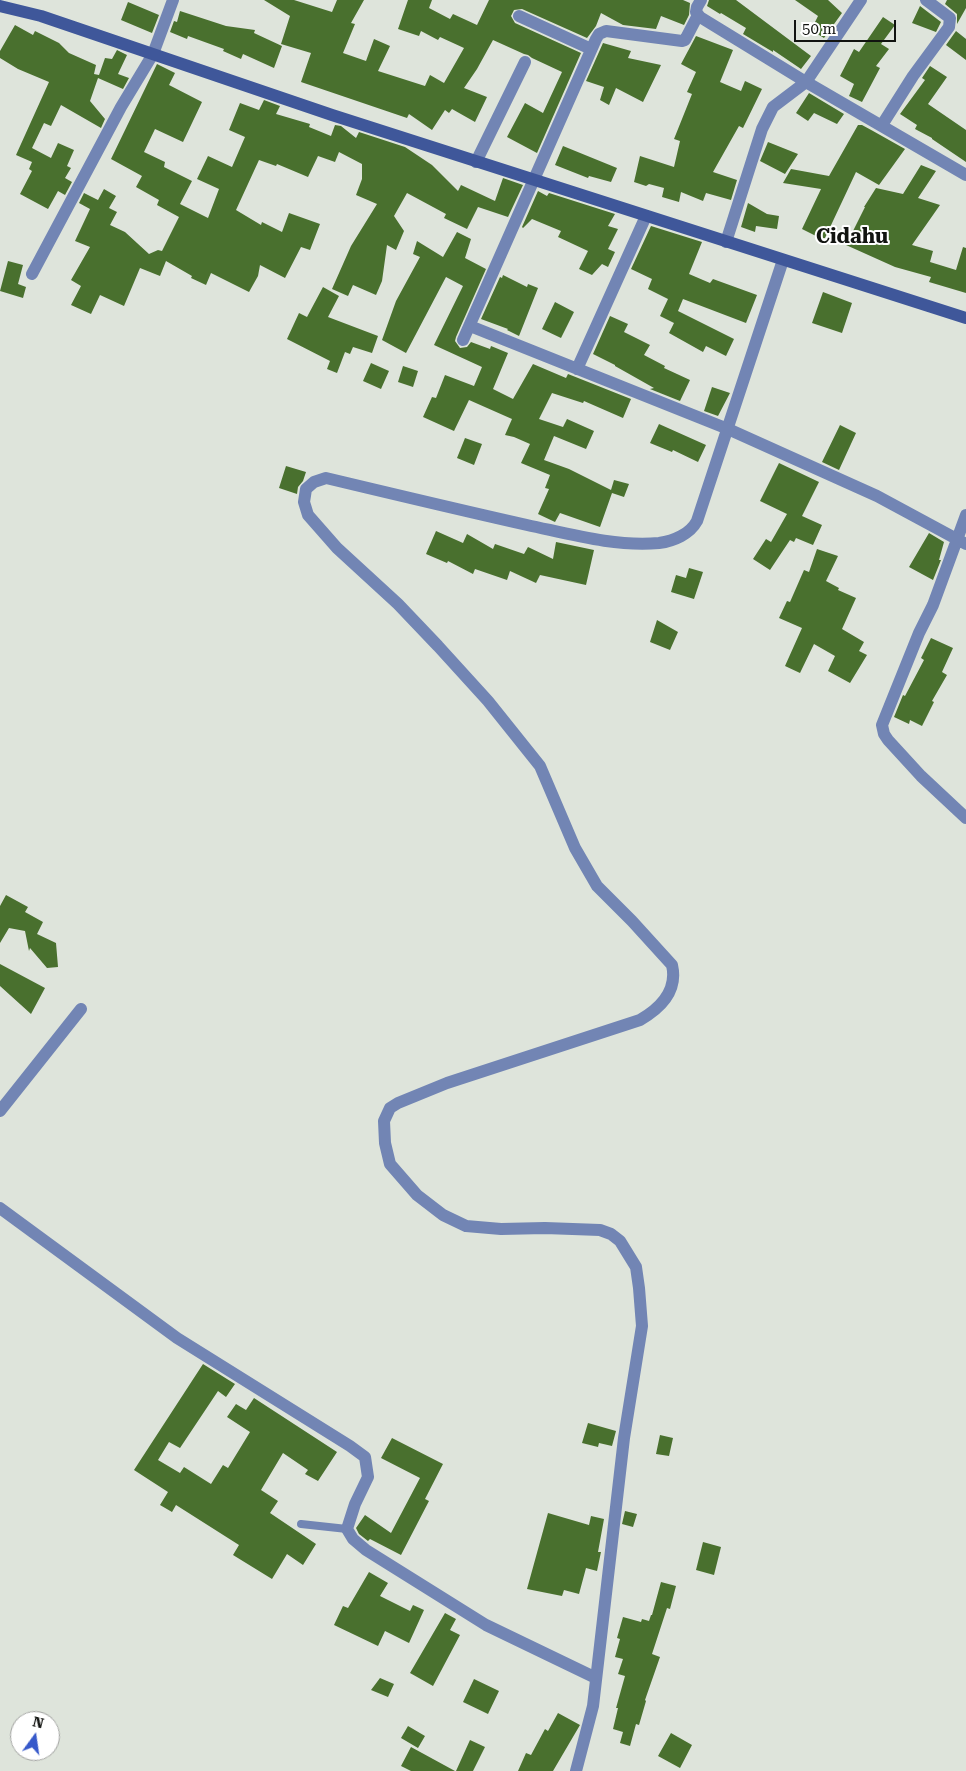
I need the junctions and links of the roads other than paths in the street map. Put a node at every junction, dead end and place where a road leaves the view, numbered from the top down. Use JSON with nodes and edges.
{"nodes":[{"id":1,"x":173,"y":0,"type":"edge"},
{"id":2,"x":701,"y":0,"type":"edge"},
{"id":3,"x":861,"y":0,"type":"edge"},
{"id":4,"x":926,"y":0,"type":"edge"},
{"id":5,"x":0,"y":6,"type":"edge"},
{"id":6,"x":698,"y":15,"type":"junction"},
{"id":7,"x":519,"y":16,"type":"dead end"},
{"id":8,"x":591,"y":49,"type":"junction"},
{"id":9,"x":153,"y":54,"type":"junction"},
{"id":10,"x":525,"y":62,"type":"dead end"},
{"id":11,"x":806,"y":82,"type":"junction"},
{"id":12,"x":882,"y":125,"type":"junction"},
{"id":13,"x":476,"y":162,"type":"junction"},
{"id":14,"x":966,"y":175,"type":"edge"},
{"id":15,"x":534,"y":180,"type":"junction"},
{"id":16,"x":646,"y":216,"type":"junction"},
{"id":17,"x":726,"y":242,"type":"junction"},
{"id":18,"x":783,"y":260,"type":"junction"},
{"id":19,"x":32,"y":274,"type":"dead end"},
{"id":20,"x":966,"y":318,"type":"edge"},
{"id":21,"x":470,"y":326,"type":"junction"},
{"id":22,"x":463,"y":340,"type":"dead end"},
{"id":23,"x":577,"y":368,"type":"junction"},
{"id":24,"x":728,"y":429,"type":"junction"},
{"id":25,"x":966,"y":515,"type":"edge"},
{"id":26,"x":962,"y":541,"type":"edge"},
{"id":27,"x":966,"y":818,"type":"edge"},
{"id":28,"x":81,"y":1009,"type":"dead end"},
{"id":29,"x":0,"y":1111,"type":"edge"},
{"id":30,"x":0,"y":1208,"type":"edge"},
{"id":31,"x":300,"y":1524,"type":"dead end"},
{"id":32,"x":347,"y":1529,"type":"junction"},
{"id":33,"x":596,"y":1678,"type":"junction"},
{"id":34,"x":576,"y":1771,"type":"edge"}],
"edges":[{"from":1,"to":9,"type":"street"},
{"from":2,"to":6,"type":"street"},
{"from":3,"to":11,"type":"street"},
{"from":4,"to":12,"type":"street"},
{"from":5,"to":9,"type":"main road"},
{"from":6,"to":8,"type":"street"},
{"from":6,"to":11,"type":"street"},
{"from":7,"to":8,"type":"street"},
{"from":8,"to":15,"type":"street"},
{"from":9,"to":13,"type":"main road"},
{"from":9,"to":19,"type":"street"},
{"from":10,"to":13,"type":"street"},
{"from":11,"to":12,"type":"street"},
{"from":11,"to":17,"type":"street"},
{"from":12,"to":14,"type":"street"},
{"from":13,"to":15,"type":"main road"},
{"from":15,"to":16,"type":"main road"},
{"from":15,"to":21,"type":"street"},
{"from":16,"to":17,"type":"main road"},
{"from":16,"to":23,"type":"street"},
{"from":17,"to":18,"type":"main road"},
{"from":18,"to":20,"type":"main road"},
{"from":18,"to":24,"type":"street"},
{"from":21,"to":22,"type":"street"},
{"from":21,"to":23,"type":"street"},
{"from":23,"to":24,"type":"street"},
{"from":24,"to":26,"type":"street"},
{"from":24,"to":33,"type":"street"},
{"from":25,"to":26,"type":"street"},
{"from":26,"to":27,"type":"street"},
{"from":28,"to":29,"type":"street"},
{"from":30,"to":32,"type":"street"},
{"from":31,"to":32,"type":"lane"},
{"from":32,"to":33,"type":"street"},
{"from":33,"to":34,"type":"street"}]}
